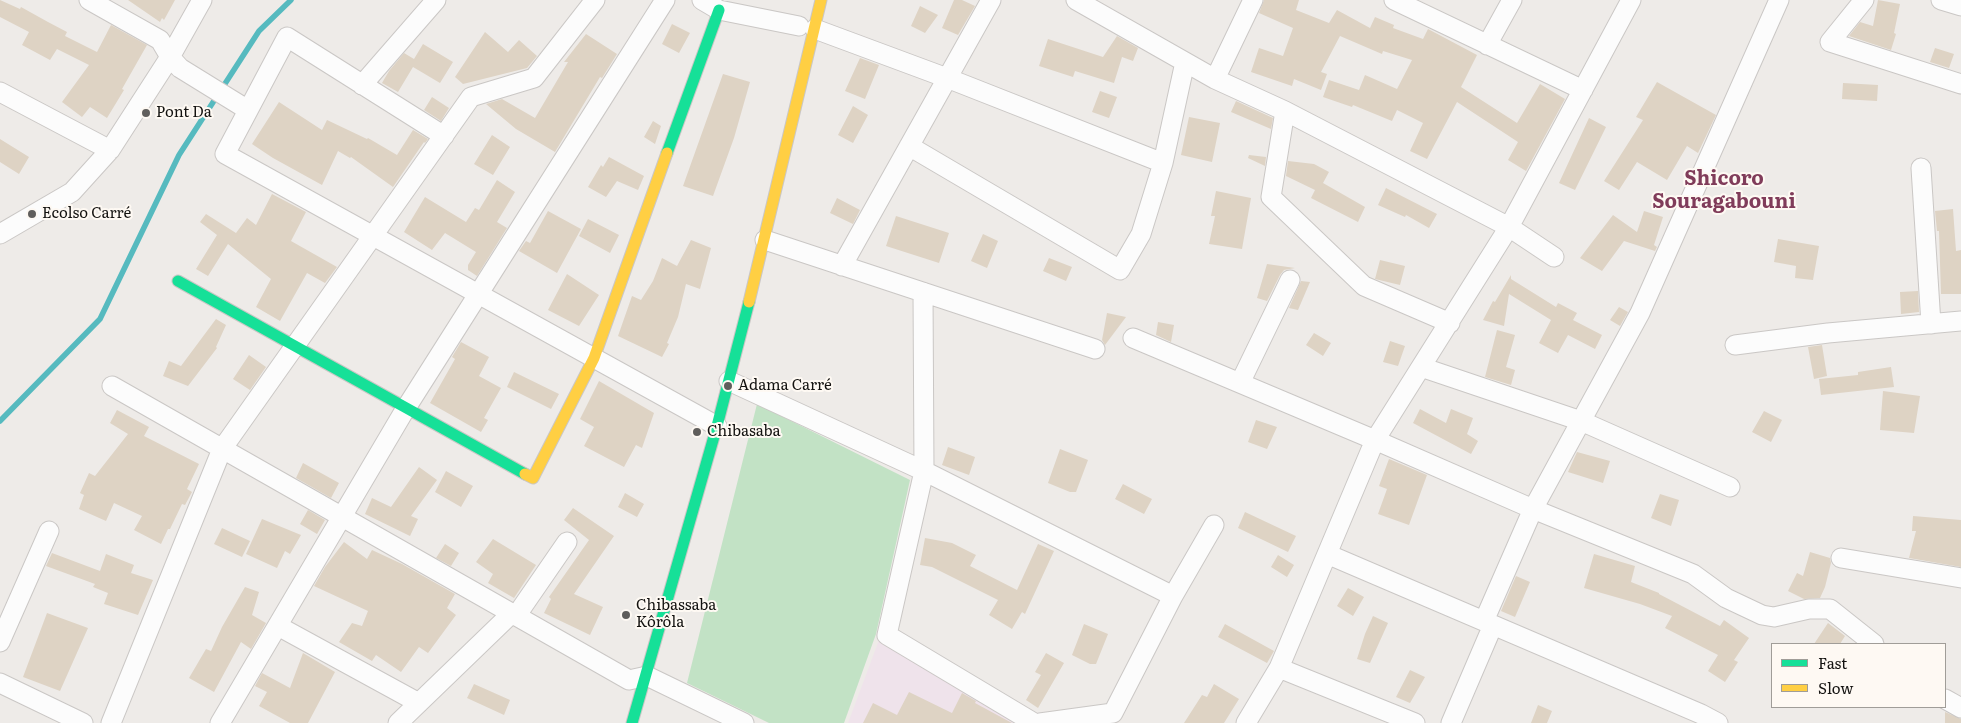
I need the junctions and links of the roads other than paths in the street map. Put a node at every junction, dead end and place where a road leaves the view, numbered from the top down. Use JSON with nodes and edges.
{"nodes":[{"id":1,"x":89,"y":0,"type":"edge"},
{"id":2,"x":202,"y":0,"type":"edge"},
{"id":3,"x":436,"y":0,"type":"edge"},
{"id":4,"x":595,"y":0,"type":"edge"},
{"id":5,"x":665,"y":0,"type":"edge"},
{"id":6,"x":702,"y":0,"type":"edge"},
{"id":7,"x":821,"y":0,"type":"edge"},
{"id":8,"x":991,"y":0,"type":"edge"},
{"id":9,"x":1076,"y":0,"type":"edge"},
{"id":10,"x":1253,"y":0,"type":"edge"},
{"id":11,"x":1394,"y":0,"type":"edge"},
{"id":12,"x":1512,"y":0,"type":"edge"},
{"id":13,"x":1632,"y":0,"type":"edge"},
{"id":14,"x":1780,"y":0,"type":"edge"},
{"id":15,"x":1864,"y":0,"type":"edge"},
{"id":16,"x":1941,"y":0,"type":"edge"},
{"id":17,"x":1961,"y":6,"type":"edge"},
{"id":18,"x":719,"y":10,"type":"junction"},
{"id":19,"x":803,"y":27,"type":"junction"},
{"id":20,"x":1487,"y":45,"type":"junction"},
{"id":21,"x":170,"y":57,"type":"junction"},
{"id":22,"x":1186,"y":62,"type":"junction"},
{"id":23,"x":947,"y":78,"type":"junction"},
{"id":24,"x":1215,"y":79,"type":"junction"},
{"id":25,"x":1961,"y":84,"type":"edge"},
{"id":26,"x":362,"y":85,"type":"junction"},
{"id":27,"x":1584,"y":90,"type":"junction"},
{"id":28,"x":0,"y":92,"type":"edge"},
{"id":29,"x":243,"y":107,"type":"junction"},
{"id":30,"x":1285,"y":111,"type":"junction"},
{"id":31,"x":444,"y":136,"type":"junction"},
{"id":32,"x":909,"y":146,"type":"junction"},
{"id":33,"x":110,"y":150,"type":"junction"},
{"id":34,"x":1163,"y":163,"type":"junction"},
{"id":35,"x":1921,"y":168,"type":"dead end"},
{"id":36,"x":1509,"y":228,"type":"junction"},
{"id":37,"x":0,"y":234,"type":"edge"},
{"id":38,"x":373,"y":236,"type":"junction"},
{"id":39,"x":765,"y":240,"type":"junction"},
{"id":40,"x":1554,"y":257,"type":"dead end"},
{"id":41,"x":842,"y":266,"type":"junction"},
{"id":42,"x":1290,"y":280,"type":"dead end"},
{"id":43,"x":178,"y":281,"type":"dead end"},
{"id":44,"x":923,"y":292,"type":"junction"},
{"id":45,"x":478,"y":294,"type":"junction"},
{"id":46,"x":1961,"y":321,"type":"edge"},
{"id":47,"x":1450,"y":323,"type":"junction"},
{"id":48,"x":1931,"y":324,"type":"junction"},
{"id":49,"x":1133,"y":338,"type":"dead end"},
{"id":50,"x":1735,"y":345,"type":"dead end"},
{"id":51,"x":295,"y":346,"type":"junction"},
{"id":52,"x":1095,"y":349,"type":"dead end"},
{"id":53,"x":594,"y":358,"type":"junction"},
{"id":54,"x":1421,"y":367,"type":"junction"},
{"id":55,"x":729,"y":381,"type":"junction"},
{"id":56,"x":1240,"y":384,"type":"junction"},
{"id":57,"x":112,"y":386,"type":"dead end"},
{"id":58,"x":406,"y":408,"type":"junction"},
{"id":59,"x":707,"y":420,"type":"junction"},
{"id":60,"x":1581,"y":421,"type":"junction"},
{"id":61,"x":1375,"y":440,"type":"junction"},
{"id":62,"x":222,"y":449,"type":"junction"},
{"id":63,"x":924,"y":471,"type":"junction"},
{"id":64,"x":1730,"y":486,"type":"dead end"},
{"id":65,"x":1533,"y":509,"type":"junction"},
{"id":66,"x":342,"y":517,"type":"junction"},
{"id":67,"x":1214,"y":525,"type":"dead end"},
{"id":68,"x":49,"y":530,"type":"dead end"},
{"id":69,"x":567,"y":542,"type":"dead end"},
{"id":70,"x":1327,"y":554,"type":"junction"},
{"id":71,"x":1841,"y":558,"type":"dead end"},
{"id":72,"x":1961,"y":578,"type":"edge"},
{"id":73,"x":1173,"y":596,"type":"junction"},
{"id":74,"x":514,"y":615,"type":"junction"},
{"id":75,"x":1488,"y":623,"type":"junction"},
{"id":76,"x":278,"y":626,"type":"junction"},
{"id":77,"x":0,"y":642,"type":"edge"},
{"id":78,"x":1873,"y":643,"type":"edge"},
{"id":79,"x":1279,"y":668,"type":"junction"},
{"id":80,"x":634,"y":679,"type":"junction"},
{"id":81,"x":0,"y":683,"type":"edge"},
{"id":82,"x":1946,"y":700,"type":"edge"},
{"id":83,"x":419,"y":703,"type":"junction"},
{"id":84,"x":1961,"y":708,"type":"edge"},
{"id":85,"x":83,"y":723,"type":"edge"},
{"id":86,"x":110,"y":723,"type":"edge"},
{"id":87,"x":220,"y":723,"type":"edge"},
{"id":88,"x":398,"y":723,"type":"edge"},
{"id":89,"x":632,"y":723,"type":"edge"},
{"id":90,"x":744,"y":723,"type":"edge"},
{"id":91,"x":1034,"y":723,"type":"edge"},
{"id":92,"x":1040,"y":723,"type":"edge"},
{"id":93,"x":1246,"y":723,"type":"edge"},
{"id":94,"x":1415,"y":723,"type":"edge"},
{"id":95,"x":1451,"y":723,"type":"edge"},
{"id":96,"x":1718,"y":723,"type":"edge"}],
"edges":[{"from":1,"to":21,"type":"street"},
{"from":2,"to":21,"type":"street"},
{"from":3,"to":26,"type":"street"},
{"from":4,"to":31,"type":"street"},
{"from":5,"to":45,"type":"street"},
{"from":6,"to":18,"type":"street"},
{"from":7,"to":19,"type":"street"},
{"from":8,"to":23,"type":"street"},
{"from":9,"to":22,"type":"street"},
{"from":10,"to":24,"type":"street"},
{"from":11,"to":20,"type":"street"},
{"from":12,"to":20,"type":"street"},
{"from":13,"to":27,"type":"street"},
{"from":14,"to":60,"type":"street"},
{"from":15,"to":25,"type":"street"},
{"from":16,"to":17,"type":"street"},
{"from":18,"to":19,"type":"street"},
{"from":18,"to":53,"type":"street"},
{"from":19,"to":23,"type":"street"},
{"from":19,"to":39,"type":"street"},
{"from":20,"to":27,"type":"street"},
{"from":21,"to":29,"type":"street"},
{"from":21,"to":33,"type":"street"},
{"from":22,"to":24,"type":"street"},
{"from":22,"to":34,"type":"street"},
{"from":23,"to":32,"type":"street"},
{"from":23,"to":34,"type":"street"},
{"from":24,"to":30,"type":"street"},
{"from":26,"to":29,"type":"street"},
{"from":26,"to":31,"type":"street"},
{"from":27,"to":36,"type":"street"},
{"from":28,"to":33,"type":"street"},
{"from":29,"to":38,"type":"street"},
{"from":30,"to":36,"type":"street"},
{"from":30,"to":47,"type":"street"},
{"from":31,"to":38,"type":"street"},
{"from":32,"to":34,"type":"street"},
{"from":32,"to":41,"type":"street"},
{"from":33,"to":37,"type":"street"},
{"from":35,"to":48,"type":"street"},
{"from":36,"to":40,"type":"street"},
{"from":36,"to":47,"type":"street"},
{"from":38,"to":45,"type":"street"},
{"from":38,"to":51,"type":"street"},
{"from":39,"to":41,"type":"street"},
{"from":39,"to":55,"type":"street"},
{"from":41,"to":44,"type":"street"},
{"from":42,"to":56,"type":"street"},
{"from":43,"to":51,"type":"street"},
{"from":44,"to":52,"type":"street"},
{"from":44,"to":63,"type":"street"},
{"from":45,"to":53,"type":"street"},
{"from":45,"to":58,"type":"street"},
{"from":46,"to":48,"type":"street"},
{"from":47,"to":54,"type":"street"},
{"from":48,"to":50,"type":"street"},
{"from":49,"to":56,"type":"street"},
{"from":51,"to":58,"type":"street"},
{"from":51,"to":62,"type":"street"},
{"from":53,"to":58,"type":"street"},
{"from":53,"to":59,"type":"street"},
{"from":54,"to":60,"type":"street"},
{"from":54,"to":61,"type":"street"},
{"from":55,"to":59,"type":"street"},
{"from":55,"to":63,"type":"street"},
{"from":56,"to":61,"type":"street"},
{"from":57,"to":62,"type":"street"},
{"from":58,"to":66,"type":"street"},
{"from":59,"to":80,"type":"street"},
{"from":60,"to":64,"type":"street"},
{"from":60,"to":65,"type":"street"},
{"from":61,"to":65,"type":"street"},
{"from":61,"to":70,"type":"street"},
{"from":62,"to":66,"type":"street"},
{"from":62,"to":86,"type":"street"},
{"from":63,"to":73,"type":"street"},
{"from":63,"to":91,"type":"street"},
{"from":65,"to":75,"type":"street"},
{"from":65,"to":78,"type":"street"},
{"from":66,"to":74,"type":"street"},
{"from":66,"to":76,"type":"street"},
{"from":67,"to":73,"type":"street"},
{"from":68,"to":77,"type":"street"},
{"from":69,"to":74,"type":"street"},
{"from":70,"to":75,"type":"street"},
{"from":70,"to":79,"type":"street"},
{"from":71,"to":72,"type":"street"},
{"from":73,"to":92,"type":"street"},
{"from":74,"to":80,"type":"street"},
{"from":74,"to":83,"type":"street"},
{"from":75,"to":95,"type":"street"},
{"from":75,"to":96,"type":"street"},
{"from":76,"to":83,"type":"street"},
{"from":76,"to":87,"type":"street"},
{"from":79,"to":93,"type":"street"},
{"from":79,"to":94,"type":"street"},
{"from":80,"to":89,"type":"street"},
{"from":80,"to":90,"type":"street"},
{"from":81,"to":85,"type":"street"},
{"from":82,"to":84,"type":"street"},
{"from":83,"to":88,"type":"street"}]}
